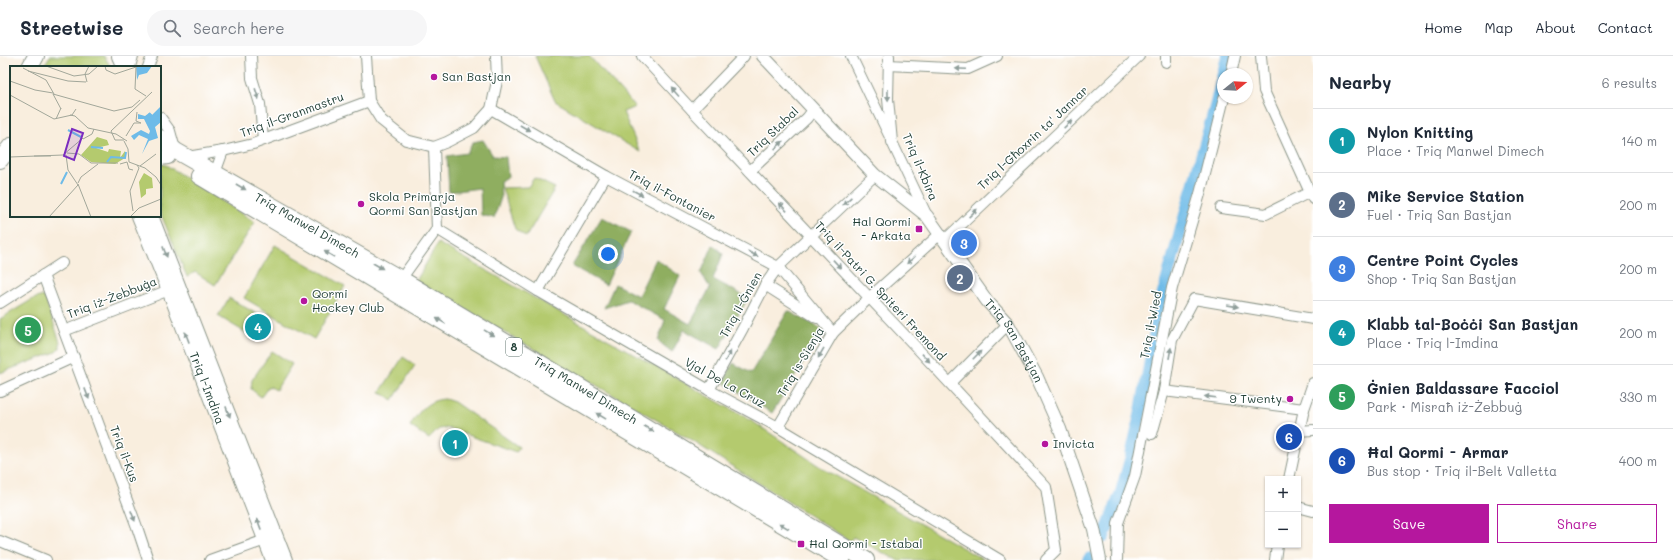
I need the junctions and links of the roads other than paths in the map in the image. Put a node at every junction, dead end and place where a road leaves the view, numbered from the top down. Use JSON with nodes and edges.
{"nodes":[{"id":1,"x":120,"y":56,"type":"edge"},
{"id":2,"x":133,"y":56,"type":"edge"},
{"id":3,"x":152,"y":56,"type":"edge"},
{"id":4,"x":251,"y":56,"type":"edge"},
{"id":5,"x":366,"y":56,"type":"edge"},
{"id":6,"x":496,"y":56,"type":"edge"},
{"id":7,"x":744,"y":56,"type":"edge"},
{"id":8,"x":763,"y":56,"type":"edge"},
{"id":9,"x":851,"y":56,"type":"edge"},
{"id":10,"x":997,"y":56,"type":"edge"},
{"id":11,"x":1139,"y":56,"type":"edge"},
{"id":12,"x":1235,"y":56,"type":"edge"},
{"id":13,"x":1261,"y":56,"type":"edge"},
{"id":14,"x":644,"y":57,"type":"edge"},
{"id":15,"x":889,"y":60,"type":"edge"},
{"id":16,"x":125,"y":66,"type":"edge"},
{"id":17,"x":130,"y":66,"type":"edge"},
{"id":18,"x":148,"y":66,"type":"edge"},
{"id":19,"x":1232,"y":68,"type":"edge"},
{"id":20,"x":369,"y":101,"type":"junction"},
{"id":21,"x":1222,"y":104,"type":"edge"},
{"id":22,"x":491,"y":109,"type":"junction"},
{"id":23,"x":692,"y":110,"type":"junction"},
{"id":24,"x":813,"y":110,"type":"junction"},
{"id":25,"x":161,"y":118,"type":"edge"},
{"id":26,"x":161,"y":140,"type":"edge"},
{"id":27,"x":263,"y":140,"type":"junction"},
{"id":28,"x":892,"y":142,"type":"junction"},
{"id":29,"x":10,"y":147,"type":"edge"},
{"id":30,"x":434,"y":147,"type":"junction"},
{"id":31,"x":223,"y":151,"type":"junction"},
{"id":32,"x":170,"y":155,"type":"edge"},
{"id":33,"x":10,"y":158,"type":"edge"},
{"id":34,"x":0,"y":160,"type":"edge"},
{"id":35,"x":0,"y":163,"type":"edge"},
{"id":36,"x":750,"y":171,"type":"junction"},
{"id":37,"x":215,"y":173,"type":"junction"},
{"id":38,"x":875,"y":175,"type":"junction"},
{"id":39,"x":606,"y":176,"type":"junction"},
{"id":40,"x":1311,"y":195,"type":"edge"},
{"id":41,"x":1221,"y":208,"type":"dead end"},
{"id":42,"x":927,"y":216,"type":"junction"},
{"id":43,"x":139,"y":217,"type":"edge"},
{"id":44,"x":151,"y":217,"type":"edge"},
{"id":45,"x":437,"y":229,"type":"junction"},
{"id":46,"x":810,"y":235,"type":"junction"},
{"id":47,"x":942,"y":237,"type":"junction"},
{"id":48,"x":62,"y":263,"type":"dead end"},
{"id":49,"x":778,"y":267,"type":"junction"},
{"id":50,"x":43,"y":276,"type":"junction"},
{"id":51,"x":401,"y":279,"type":"junction"},
{"id":52,"x":764,"y":285,"type":"junction"},
{"id":53,"x":169,"y":290,"type":"junction"},
{"id":54,"x":538,"y":291,"type":"junction"},
{"id":55,"x":869,"y":298,"type":"junction"},
{"id":56,"x":0,"y":303,"type":"edge"},
{"id":57,"x":1313,"y":319,"type":"edge"},
{"id":58,"x":825,"y":324,"type":"junction"},
{"id":59,"x":1008,"y":324,"type":"junction"},
{"id":60,"x":64,"y":331,"type":"junction"},
{"id":61,"x":833,"y":333,"type":"junction"},
{"id":62,"x":74,"y":357,"type":"junction"},
{"id":63,"x":950,"y":383,"type":"junction"},
{"id":64,"x":1313,"y":383,"type":"edge"},
{"id":65,"x":709,"y":390,"type":"junction"},
{"id":66,"x":0,"y":391,"type":"edge"},
{"id":67,"x":1164,"y":391,"type":"junction"},
{"id":68,"x":1304,"y":409,"type":"junction"},
{"id":69,"x":778,"y":427,"type":"junction"},
{"id":70,"x":1313,"y":430,"type":"edge"},
{"id":71,"x":1300,"y":431,"type":"junction"},
{"id":72,"x":1152,"y":434,"type":"dead end"},
{"id":73,"x":1290,"y":476,"type":"edge"},
{"id":74,"x":1301,"y":508,"type":"edge"},
{"id":75,"x":1313,"y":511,"type":"edge"},
{"id":76,"x":265,"y":540,"type":"junction"},
{"id":77,"x":0,"y":541,"type":"edge"},
{"id":78,"x":1277,"y":548,"type":"edge"},
{"id":79,"x":46,"y":560,"type":"edge"},
{"id":80,"x":148,"y":560,"type":"edge"},
{"id":81,"x":210,"y":560,"type":"edge"},
{"id":82,"x":273,"y":560,"type":"edge"},
{"id":83,"x":285,"y":560,"type":"edge"},
{"id":84,"x":842,"y":560,"type":"edge"},
{"id":85,"x":866,"y":560,"type":"edge"},
{"id":86,"x":1000,"y":560,"type":"edge"},
{"id":87,"x":1046,"y":560,"type":"edge"},
{"id":88,"x":1100,"y":560,"type":"edge"},
{"id":89,"x":1117,"y":560,"type":"edge"},
{"id":90,"x":1275,"y":560,"type":"edge"}],
"edges":[{"from":1,"to":16,"type":"highway"},
{"from":2,"to":17,"type":"street"},
{"from":3,"to":18,"type":"street"},
{"from":4,"to":27,"type":"street","one_way":true},
{"from":5,"to":20,"type":"street"},
{"from":6,"to":22,"type":"street"},
{"from":7,"to":23,"type":"street"},
{"from":8,"to":24,"type":"street","name":"Triq San Bastjan"},
{"from":9,"to":28,"type":"street"},
{"from":10,"to":15,"type":"street","one_way":true},
{"from":47,"to":11,"type":"street","name":"Triq l-Għoxrin ta' Jannar","one_way":true},
{"from":12,"to":19,"type":"street"},
{"from":13,"to":40,"type":"street"},
{"from":23,"to":14,"type":"street","name":"Triq il-Patri G. Spiteri Fremond","one_way":true},
{"from":15,"to":28,"type":"street","name":"Triq il-Kbira","one_way":true},
{"from":20,"to":27,"type":"street","name":"Triq il-Granmastru"},
{"from":20,"to":30,"type":"street"},
{"from":21,"to":89,"type":"street","name":"Triq il-Wied"},
{"from":22,"to":30,"type":"street"},
{"from":22,"to":39,"type":"street","name":"Triq il-Fontanier","one_way":true},
{"from":23,"to":36,"type":"street","name":"Triq il-Patri G. Spiteri Fremond"},
{"from":36,"to":24,"type":"street","name":"Triq Stabal","one_way":true},
{"from":24,"to":38,"type":"street","name":"Triq San Bastjan"},
{"from":25,"to":32,"type":"street"},
{"from":26,"to":32,"type":"highway","name":"Triq Manwel Dimech","number":"8"},
{"from":27,"to":31,"type":"street","name":"Triq il-Granmastru"},
{"from":28,"to":42,"type":"street","name":"Triq il-Kbira"},
{"from":29,"to":34,"type":"highway"},
{"from":30,"to":45,"type":"street"},
{"from":31,"to":32,"type":"street","name":"Triq il-Granmastru"},
{"from":31,"to":37,"type":"street"},
{"from":32,"to":37,"type":"highway","name":"Triq Manwel Dimech","number":"8"},
{"from":84,"to":32,"type":"highway","name":"Triq Manwel Dimech","number":"8","one_way":true},
{"from":33,"to":35,"type":"highway"},
{"from":46,"to":36,"type":"street","name":"Triq il-Patri G. Spiteri Fremond","one_way":true},
{"from":37,"to":51,"type":"highway","name":"Triq Manwel Dimech","number":"8","one_way":true},
{"from":38,"to":42,"type":"street","name":"Triq San Bastjan"},
{"from":38,"to":46,"type":"street","name":"Triq il-Ġnien","one_way":true},
{"from":39,"to":49,"type":"street","name":"Triq il-Fontanier","one_way":true},
{"from":39,"to":54,"type":"street"},
{"from":40,"to":41,"type":"street"},
{"from":42,"to":47,"type":"street","name":"Triq San Bastjan"},
{"from":43,"to":53,"type":"main road","name":"Triq l-Imdina"},
{"from":44,"to":83,"type":"main road","name":"Triq l-Imdina","one_way":true},
{"from":45,"to":51,"type":"street"},
{"from":45,"to":54,"type":"street","name":"Vjal De La Cruz"},
{"from":46,"to":49,"type":"street","name":"Triq il-Ġnien"},
{"from":46,"to":55,"type":"street","name":"Triq il-Patri G. Spiteri Fremond","one_way":true},
{"from":47,"to":55,"type":"street","name":"Triq is-Sienja","one_way":true},
{"from":47,"to":59,"type":"street","name":"Triq San Bastjan"},
{"from":48,"to":50,"type":"street"},
{"from":49,"to":52,"type":"street","name":"Triq il-Ġnien"},
{"from":49,"to":58,"type":"street","name":"Triq il-Fontanier"},
{"from":50,"to":56,"type":"street"},
{"from":50,"to":60,"type":"street","name":"Triq il-Kus"},
{"from":51,"to":85,"type":"highway","name":"Triq Manwel Dimech","number":"8","one_way":true},
{"from":52,"to":58,"type":"street","name":"Triq il-Fontanier"},
{"from":65,"to":52,"type":"street","name":"Triq il-Ġnien","one_way":true},
{"from":53,"to":60,"type":"street","name":"Triq iż-Żebbuġa"},
{"from":76,"to":53,"type":"main road","name":"Triq l-Imdina","one_way":true},
{"from":54,"to":65,"type":"street","name":"Vjal De La Cruz"},
{"from":55,"to":61,"type":"street","name":"Triq is-Sienja"},
{"from":55,"to":63,"type":"street","name":"Triq il-Patri G. Spiteri Fremond","one_way":true},
{"from":67,"to":57,"type":"street","one_way":true},
{"from":58,"to":61,"type":"street","name":"Triq il-Fontanier"},
{"from":63,"to":59,"type":"street","one_way":true},
{"from":59,"to":88,"type":"street","name":"Triq San Bastjan"},
{"from":60,"to":62,"type":"street","name":"Triq il-Kus"},
{"from":61,"to":69,"type":"street","name":"Triq is-Sienja","one_way":true},
{"from":62,"to":66,"type":"street"},
{"from":62,"to":80,"type":"street","name":"Triq il-Kus","one_way":true},
{"from":63,"to":87,"type":"street","name":"Triq il-Patri G. Spiteri Fremond"},
{"from":64,"to":68,"type":"street"},
{"from":65,"to":69,"type":"street","name":"Vjal De La Cruz"},
{"from":68,"to":67,"type":"street","one_way":true},
{"from":67,"to":72,"type":"street"},
{"from":68,"to":71,"type":"street"},
{"from":69,"to":86,"type":"street","name":"Vjal De La Cruz"},
{"from":70,"to":71,"type":"street"},
{"from":71,"to":73,"type":"street"},
{"from":74,"to":75,"type":"street"},
{"from":76,"to":81,"type":"street"},
{"from":76,"to":82,"type":"main road","name":"Triq l-Imdina"},
{"from":77,"to":79,"type":"street"},
{"from":78,"to":90,"type":"street"}]}
